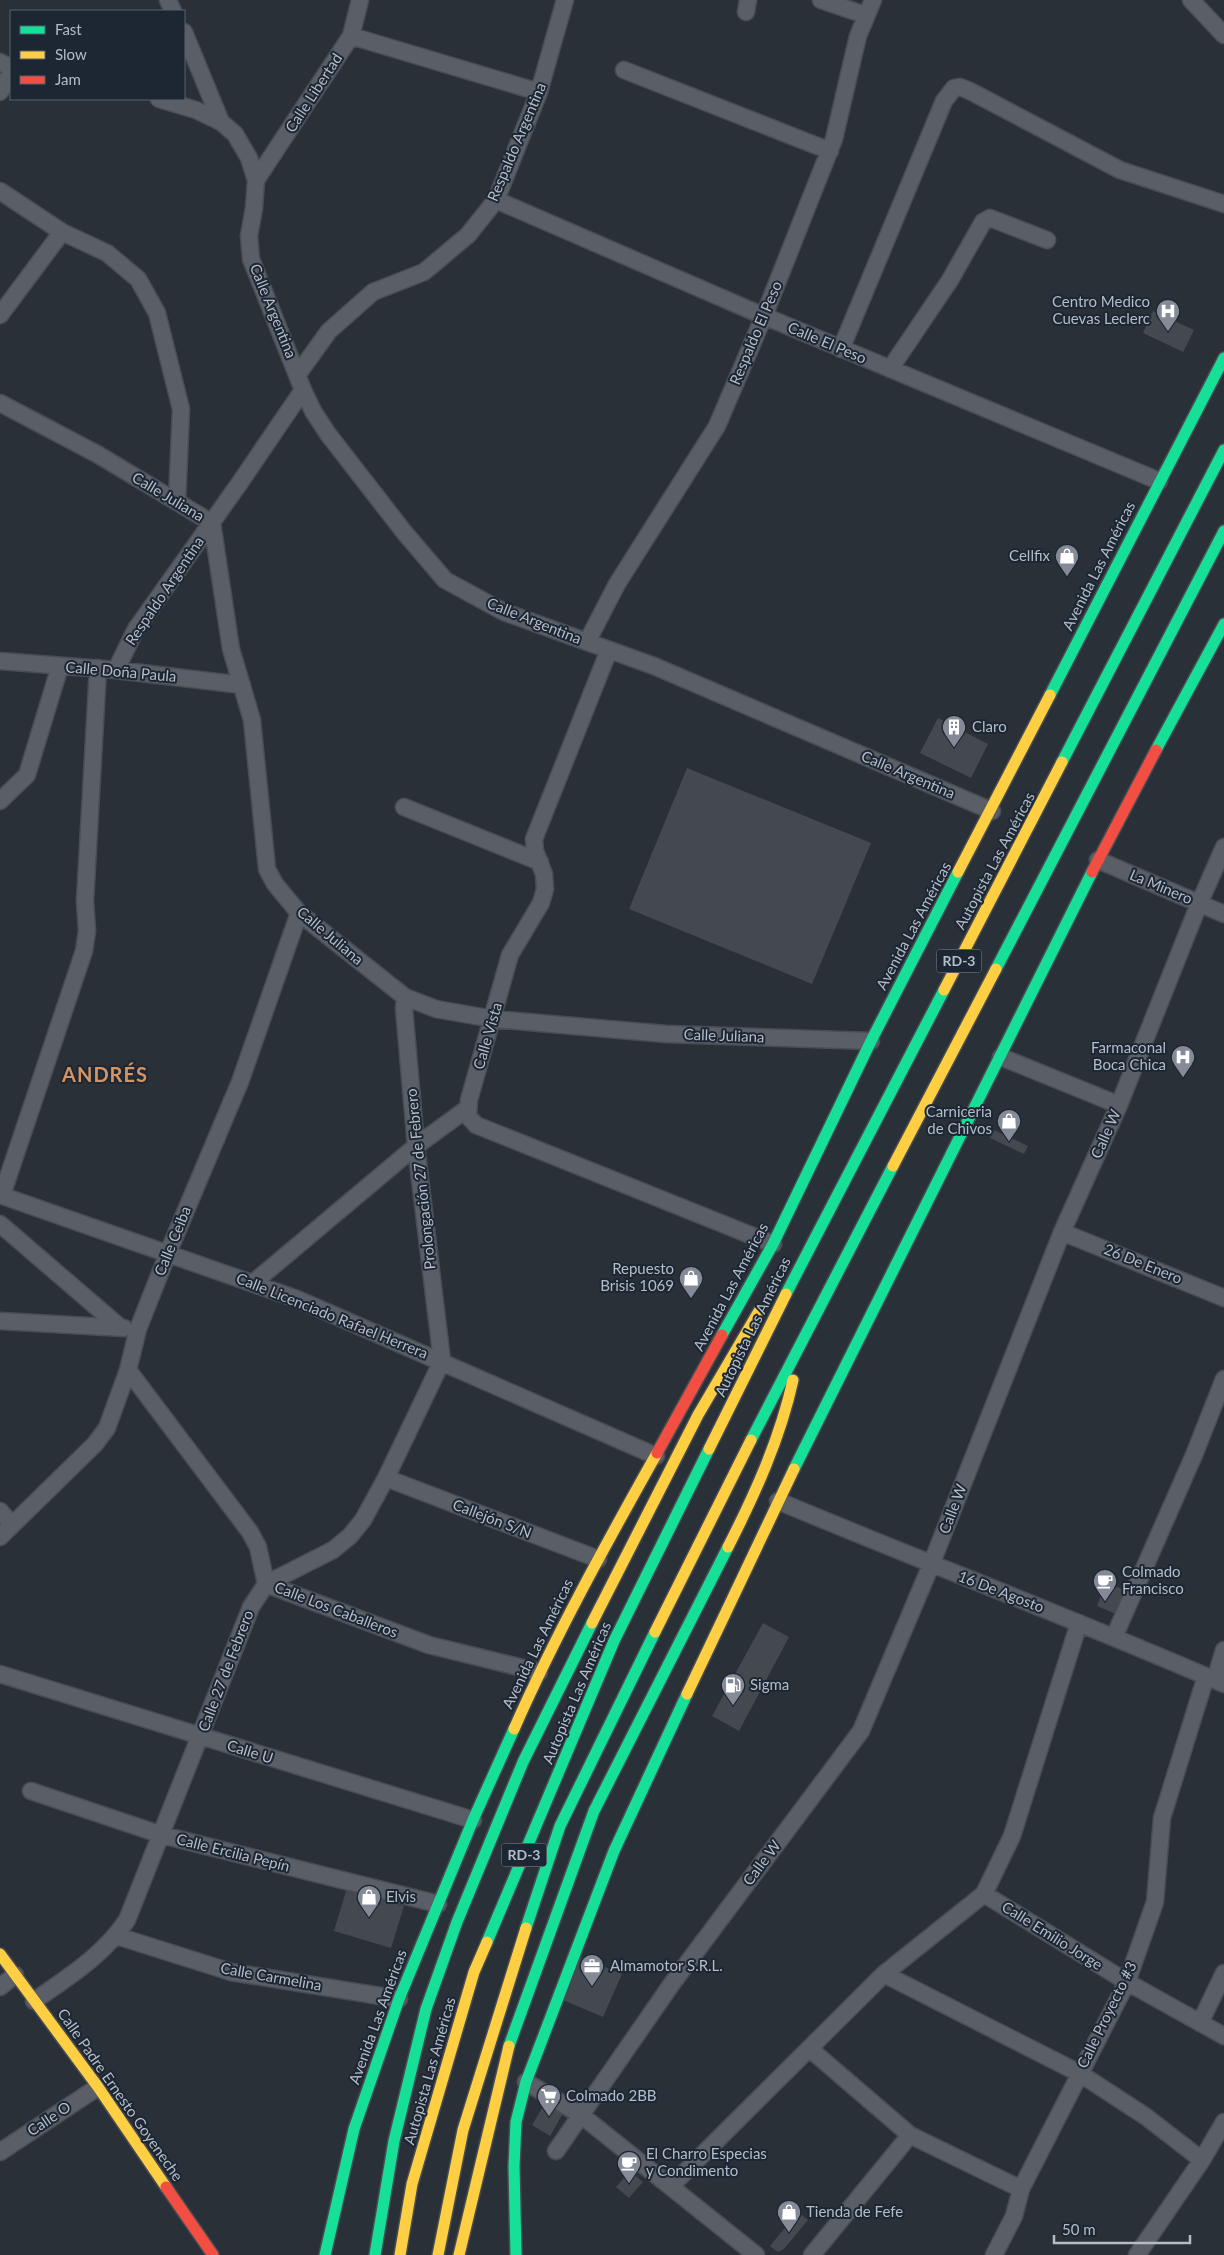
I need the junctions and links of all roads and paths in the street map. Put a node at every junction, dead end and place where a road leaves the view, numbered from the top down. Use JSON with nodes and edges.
{"nodes":[{"id":1,"x":360,"y":0,"type":"edge"},
{"id":2,"x":565,"y":0,"type":"edge"},
{"id":3,"x":821,"y":0,"type":"edge"},
{"id":4,"x":873,"y":0,"type":"edge"},
{"id":5,"x":1191,"y":0,"type":"edge"},
{"id":6,"x":865,"y":15,"type":"junction"},
{"id":7,"x":185,"y":34,"type":"edge"},
{"id":8,"x":1224,"y":35,"type":"edge"},
{"id":9,"x":351,"y":36,"type":"junction"},
{"id":10,"x":624,"y":70,"type":"dead end"},
{"id":11,"x":10,"y":74,"type":"edge"},
{"id":12,"x":0,"y":92,"type":"edge"},
{"id":13,"x":539,"y":92,"type":"junction"},
{"id":14,"x":162,"y":100,"type":"edge"},
{"id":15,"x":221,"y":122,"type":"junction"},
{"id":16,"x":830,"y":151,"type":"junction"},
{"id":17,"x":256,"y":180,"type":"junction"},
{"id":18,"x":0,"y":191,"type":"edge"},
{"id":19,"x":496,"y":200,"type":"junction"},
{"id":20,"x":1224,"y":204,"type":"edge"},
{"id":21,"x":62,"y":232,"type":"junction"},
{"id":22,"x":1047,"y":240,"type":"dead end"},
{"id":23,"x":0,"y":315,"type":"edge"},
{"id":24,"x":764,"y":316,"type":"junction"},
{"id":25,"x":841,"y":349,"type":"junction"},
{"id":26,"x":1224,"y":358,"type":"edge"},
{"id":27,"x":890,"y":369,"type":"junction"},
{"id":28,"x":298,"y":374,"type":"junction"},
{"id":29,"x":302,"y":390,"type":"junction"},
{"id":30,"x":0,"y":403,"type":"edge"},
{"id":31,"x":1224,"y":450,"type":"edge"},
{"id":32,"x":1159,"y":481,"type":"junction"},
{"id":33,"x":177,"y":502,"type":"junction"},
{"id":34,"x":212,"y":523,"type":"junction"},
{"id":35,"x":1224,"y":531,"type":"edge"},
{"id":36,"x":1224,"y":624,"type":"edge"},
{"id":37,"x":587,"y":642,"type":"junction"},
{"id":38,"x":609,"y":650,"type":"junction"},
{"id":39,"x":0,"y":661,"type":"edge"},
{"id":40,"x":60,"y":666,"type":"junction"},
{"id":41,"x":98,"y":668,"type":"junction"},
{"id":42,"x":116,"y":670,"type":"junction"},
{"id":43,"x":242,"y":685,"type":"junction"},
{"id":44,"x":0,"y":801,"type":"edge"},
{"id":45,"x":404,"y":807,"type":"dead end"},
{"id":46,"x":992,"y":811,"type":"junction"},
{"id":47,"x":1224,"y":847,"type":"edge"},
{"id":48,"x":1098,"y":860,"type":"junction"},
{"id":49,"x":540,"y":862,"type":"junction"},
{"id":50,"x":1199,"y":904,"type":"junction"},
{"id":51,"x":299,"y":913,"type":"junction"},
{"id":52,"x":1224,"y":914,"type":"edge"},
{"id":53,"x":405,"y":997,"type":"junction"},
{"id":54,"x":492,"y":1019,"type":"junction"},
{"id":55,"x":871,"y":1041,"type":"junction"},
{"id":56,"x":1001,"y":1057,"type":"junction"},
{"id":57,"x":1119,"y":1105,"type":"junction"},
{"id":58,"x":468,"y":1108,"type":"junction"},
{"id":59,"x":416,"y":1146,"type":"junction"},
{"id":60,"x":845,"y":1180,"type":"junction"},
{"id":61,"x":1,"y":1195,"type":"edge"},
{"id":62,"x":0,"y":1224,"type":"edge"},
{"id":63,"x":1062,"y":1232,"type":"junction"},
{"id":64,"x":773,"y":1244,"type":"junction"},
{"id":65,"x":168,"y":1253,"type":"junction"},
{"id":66,"x":788,"y":1266,"type":"dead end"},
{"id":67,"x":254,"y":1283,"type":"junction"},
{"id":68,"x":767,"y":1298,"type":"dead end"},
{"id":69,"x":1224,"y":1298,"type":"edge"},
{"id":70,"x":0,"y":1321,"type":"edge"},
{"id":71,"x":121,"y":1328,"type":"junction"},
{"id":72,"x":138,"y":1329,"type":"junction"},
{"id":73,"x":800,"y":1346,"type":"junction"},
{"id":74,"x":442,"y":1361,"type":"junction"},
{"id":75,"x":128,"y":1370,"type":"junction"},
{"id":76,"x":1224,"y":1380,"type":"edge"},
{"id":77,"x":656,"y":1456,"type":"junction"},
{"id":78,"x":386,"y":1478,"type":"junction"},
{"id":79,"x":778,"y":1501,"type":"junction"},
{"id":80,"x":0,"y":1511,"type":"edge"},
{"id":81,"x":12,"y":1525,"type":"junction"},
{"id":82,"x":0,"y":1536,"type":"edge"},
{"id":83,"x":598,"y":1559,"type":"junction"},
{"id":84,"x":931,"y":1565,"type":"junction"},
{"id":85,"x":266,"y":1584,"type":"junction"},
{"id":86,"x":1079,"y":1623,"type":"junction"},
{"id":87,"x":1114,"y":1637,"type":"junction"},
{"id":88,"x":1224,"y":1650,"type":"edge"},
{"id":89,"x":539,"y":1672,"type":"junction"},
{"id":90,"x":0,"y":1674,"type":"edge"},
{"id":91,"x":1215,"y":1680,"type":"edge"},
{"id":92,"x":200,"y":1737,"type":"junction"},
{"id":93,"x":31,"y":1791,"type":"dead end"},
{"id":94,"x":473,"y":1820,"type":"junction"},
{"id":95,"x":162,"y":1835,"type":"junction"},
{"id":96,"x":984,"y":1894,"type":"junction"},
{"id":97,"x":438,"y":1904,"type":"junction"},
{"id":98,"x":116,"y":1936,"type":"junction"},
{"id":99,"x":0,"y":1954,"type":"edge"},
{"id":100,"x":1224,"y":1973,"type":"edge"},
{"id":101,"x":884,"y":1974,"type":"junction"},
{"id":102,"x":15,"y":1975,"type":"junction"},
{"id":103,"x":1127,"y":1982,"type":"junction"},
{"id":104,"x":0,"y":1987,"type":"edge"},
{"id":105,"x":399,"y":1999,"type":"junction"},
{"id":106,"x":34,"y":2001,"type":"junction"},
{"id":107,"x":1200,"y":2023,"type":"junction"},
{"id":108,"x":1224,"y":2036,"type":"edge"},
{"id":109,"x":810,"y":2049,"type":"junction"},
{"id":110,"x":1079,"y":2072,"type":"junction"},
{"id":111,"x":526,"y":2082,"type":"junction"},
{"id":112,"x":98,"y":2087,"type":"junction"},
{"id":113,"x":581,"y":2115,"type":"junction"},
{"id":114,"x":1224,"y":2122,"type":"edge"},
{"id":115,"x":910,"y":2134,"type":"junction"},
{"id":116,"x":556,"y":2151,"type":"dead end"},
{"id":117,"x":0,"y":2152,"type":"edge"},
{"id":118,"x":1202,"y":2160,"type":"junction"},
{"id":119,"x":671,"y":2186,"type":"junction"},
{"id":120,"x":1021,"y":2190,"type":"junction"},
{"id":121,"x":213,"y":2255,"type":"edge"},
{"id":122,"x":325,"y":2255,"type":"edge"},
{"id":123,"x":375,"y":2255,"type":"edge"},
{"id":124,"x":400,"y":2255,"type":"edge"},
{"id":125,"x":438,"y":2255,"type":"edge"},
{"id":126,"x":459,"y":2255,"type":"edge"},
{"id":127,"x":516,"y":2255,"type":"edge"},
{"id":128,"x":756,"y":2255,"type":"edge"},
{"id":129,"x":812,"y":2255,"type":"edge"},
{"id":130,"x":994,"y":2255,"type":"edge"},
{"id":131,"x":1137,"y":2255,"type":"edge"}],
"edges":[{"from":1,"to":9,"type":"street","name":"Calle Libertad"},
{"from":2,"to":13,"type":"street","name":"Respaldo Argentina"},
{"from":3,"to":6,"type":"street"},
{"from":4,"to":6,"type":"street","name":"Respaldo El Peso"},
{"from":5,"to":8,"type":"street"},
{"from":6,"to":16,"type":"street","name":"Respaldo El Peso"},
{"from":7,"to":15,"type":"street"},
{"from":9,"to":13,"type":"street"},
{"from":9,"to":17,"type":"street","name":"Calle Libertad"},
{"from":10,"to":16,"type":"street"},
{"from":11,"to":12,"type":"street"},
{"from":13,"to":19,"type":"street","name":"Respaldo Argentina"},
{"from":14,"to":15,"type":"street"},
{"from":15,"to":17,"type":"street"},
{"from":16,"to":24,"type":"street","name":"Respaldo El Peso"},
{"from":17,"to":28,"type":"street","name":"Calle Argentina"},
{"from":18,"to":21,"type":"street"},
{"from":19,"to":24,"type":"street","name":"Calle El Peso"},
{"from":19,"to":28,"type":"street","name":"Respaldo Argentina"},
{"from":20,"to":25,"type":"street"},
{"from":21,"to":23,"type":"street"},
{"from":21,"to":33,"type":"street"},
{"from":22,"to":27,"type":"street"},
{"from":24,"to":25,"type":"street","name":"Calle El Peso"},
{"from":24,"to":37,"type":"street","name":"Respaldo El Peso"},
{"from":25,"to":27,"type":"street","name":"Calle El Peso"},
{"from":26,"to":32,"type":"main road","name":"Avenida Las Américas"},
{"from":27,"to":32,"type":"street","name":"Calle El Peso"},
{"from":28,"to":29,"type":"street","name":"Calle Argentina"},
{"from":29,"to":34,"type":"street","name":"Respaldo Argentina"},
{"from":29,"to":37,"type":"street","name":"Calle Argentina"},
{"from":30,"to":33,"type":"street","name":"Calle Juliana"},
{"from":31,"to":60,"type":"main road","name":"Autopista Las Américas","number":"RD-3"},
{"from":32,"to":46,"type":"main road","name":"Avenida Las Américas"},
{"from":33,"to":34,"type":"street","name":"Calle Juliana"},
{"from":34,"to":42,"type":"street","name":"Respaldo Argentina"},
{"from":34,"to":43,"type":"street","name":"Calle Juliana"},
{"from":35,"to":73,"type":"main road","number":"RD-3"},
{"from":36,"to":48,"type":"main road"},
{"from":37,"to":38,"type":"street","name":"Calle Argentina"},
{"from":38,"to":46,"type":"street","name":"Calle Argentina"},
{"from":38,"to":49,"type":"street","name":"Calle Vista"},
{"from":39,"to":40,"type":"street","name":"Calle Doña Paula"},
{"from":40,"to":41,"type":"street","name":"Calle Doña Paula"},
{"from":40,"to":44,"type":"street"},
{"from":41,"to":42,"type":"street","name":"Calle Doña Paula"},
{"from":41,"to":61,"type":"street"},
{"from":42,"to":43,"type":"street","name":"Calle Doña Paula"},
{"from":43,"to":51,"type":"street","name":"Calle Juliana"},
{"from":45,"to":49,"type":"street"},
{"from":46,"to":55,"type":"main road","name":"Avenida Las Américas"},
{"from":47,"to":50,"type":"street","name":"Calle W"},
{"from":48,"to":50,"type":"street","name":"La Minero"},
{"from":48,"to":56,"type":"main road"},
{"from":49,"to":54,"type":"street","name":"Calle Vista"},
{"from":50,"to":52,"type":"street","name":"La Minero"},
{"from":50,"to":57,"type":"street","name":"Calle W"},
{"from":51,"to":53,"type":"street","name":"Calle Juliana"},
{"from":51,"to":65,"type":"street","name":"Calle Ceiba"},
{"from":53,"to":54,"type":"street","name":"Calle Juliana"},
{"from":53,"to":59,"type":"street","name":"Prolongación 27 de Febrero"},
{"from":54,"to":55,"type":"street","name":"Calle Juliana"},
{"from":54,"to":58,"type":"street","name":"Calle Vista"},
{"from":55,"to":64,"type":"main road","name":"Avenida Las Américas"},
{"from":56,"to":57,"type":"street"},
{"from":56,"to":79,"type":"main road"},
{"from":57,"to":63,"type":"street","name":"Calle W"},
{"from":58,"to":59,"type":"street"},
{"from":58,"to":64,"type":"street"},
{"from":59,"to":67,"type":"street"},
{"from":59,"to":74,"type":"street","name":"Prolongación 27 de Febrero"},
{"from":60,"to":66,"type":"main road"},
{"from":60,"to":124,"type":"main road","name":"Autopista Las Américas","number":"RD-3"},
{"from":61,"to":65,"type":"street","name":"Calle Licenciado Rafael Herrera"},
{"from":62,"to":71,"type":"street"},
{"from":63,"to":69,"type":"street","name":"26 De Enero"},
{"from":63,"to":84,"type":"street","name":"Calle W"},
{"from":64,"to":77,"type":"main road","name":"Avenida Las Américas"},
{"from":65,"to":67,"type":"street","name":"Calle Licenciado Rafael Herrera"},
{"from":65,"to":72,"type":"street","name":"Calle Ceiba"},
{"from":67,"to":74,"type":"street","name":"Calle Licenciado Rafael Herrera"},
{"from":68,"to":123,"type":"main road"},
{"from":70,"to":71,"type":"street"},
{"from":71,"to":72,"type":"street"},
{"from":72,"to":75,"type":"street","name":"Calle Ceiba"},
{"from":73,"to":125,"type":"main road","number":"RD-3"},
{"from":73,"to":126,"type":"main road"},
{"from":74,"to":77,"type":"street","name":"Calle Licenciado Rafael Herrera"},
{"from":74,"to":78,"type":"street"},
{"from":75,"to":81,"type":"street","name":"Calle Ceiba"},
{"from":75,"to":85,"type":"street","name":"Calle Los Caballeros"},
{"from":76,"to":87,"type":"street"},
{"from":77,"to":83,"type":"main road","name":"Avenida Las Américas"},
{"from":78,"to":83,"type":"street","name":"Callejón S/N"},
{"from":78,"to":85,"type":"street"},
{"from":79,"to":84,"type":"street","name":"16 De Agosto"},
{"from":79,"to":111,"type":"main road"},
{"from":80,"to":81,"type":"street"},
{"from":81,"to":82,"type":"street","name":"Calle Ceiba"},
{"from":83,"to":89,"type":"main road","name":"Avenida Las Américas"},
{"from":84,"to":86,"type":"street","name":"16 De Agosto"},
{"from":84,"to":113,"type":"street","name":"Calle W"},
{"from":85,"to":89,"type":"street","name":"Calle Los Caballeros"},
{"from":85,"to":92,"type":"street","name":"Calle 27 de Febrero"},
{"from":86,"to":87,"type":"street","name":"16 De Agosto"},
{"from":86,"to":96,"type":"street"},
{"from":87,"to":91,"type":"street","name":"16 De Agosto"},
{"from":88,"to":91,"type":"street","name":"Calle Proyecto #3"},
{"from":89,"to":94,"type":"main road","name":"Avenida Las Américas"},
{"from":90,"to":92,"type":"street","name":"Calle U"},
{"from":91,"to":103,"type":"street","name":"Calle Proyecto #3"},
{"from":92,"to":94,"type":"street","name":"Calle U"},
{"from":92,"to":95,"type":"street","name":"Calle 27 de Febrero"},
{"from":93,"to":95,"type":"street","name":"Calle Ercilia Pepín"},
{"from":94,"to":97,"type":"main road","name":"Avenida Las Américas"},
{"from":95,"to":97,"type":"street","name":"Calle Ercilia Pepín"},
{"from":95,"to":98,"type":"street","name":"Calle 27 de Febrero"},
{"from":96,"to":101,"type":"street"},
{"from":96,"to":103,"type":"street","name":"Calle Emilio Jorge"},
{"from":97,"to":105,"type":"main road","name":"Avenida Las Américas"},
{"from":98,"to":105,"type":"street","name":"Calle Carmelina"},
{"from":98,"to":106,"type":"street","name":"Calle 27 de Febrero"},
{"from":99,"to":102,"type":"main road","name":"Calle Padre Ernesto Goyeneche"},
{"from":100,"to":107,"type":"street"},
{"from":101,"to":109,"type":"street"},
{"from":101,"to":110,"type":"street"},
{"from":102,"to":104,"type":"street"},
{"from":102,"to":106,"type":"main road","name":"Calle Padre Ernesto Goyeneche"},
{"from":103,"to":107,"type":"street","name":"Calle Emilio Jorge"},
{"from":103,"to":110,"type":"street","name":"Calle Proyecto #3"},
{"from":105,"to":122,"type":"main road","name":"Avenida Las Américas"},
{"from":106,"to":112,"type":"main road","name":"Calle Padre Ernesto Goyeneche"},
{"from":107,"to":108,"type":"street","name":"Calle Emilio Jorge"},
{"from":109,"to":115,"type":"street"},
{"from":109,"to":119,"type":"street"},
{"from":110,"to":118,"type":"street"},
{"from":110,"to":120,"type":"street","name":"Calle Proyecto #3"},
{"from":111,"to":113,"type":"street"},
{"from":111,"to":127,"type":"main road"},
{"from":112,"to":117,"type":"street","name":"Calle O"},
{"from":112,"to":121,"type":"main road","name":"Calle Padre Ernesto Goyeneche"},
{"from":113,"to":116,"type":"street","name":"Calle W"},
{"from":113,"to":119,"type":"street"},
{"from":114,"to":118,"type":"street"},
{"from":115,"to":120,"type":"street"},
{"from":115,"to":129,"type":"street"},
{"from":118,"to":131,"type":"street"},
{"from":119,"to":128,"type":"street"},
{"from":120,"to":130,"type":"street","name":"Calle Proyecto #3"}]}
